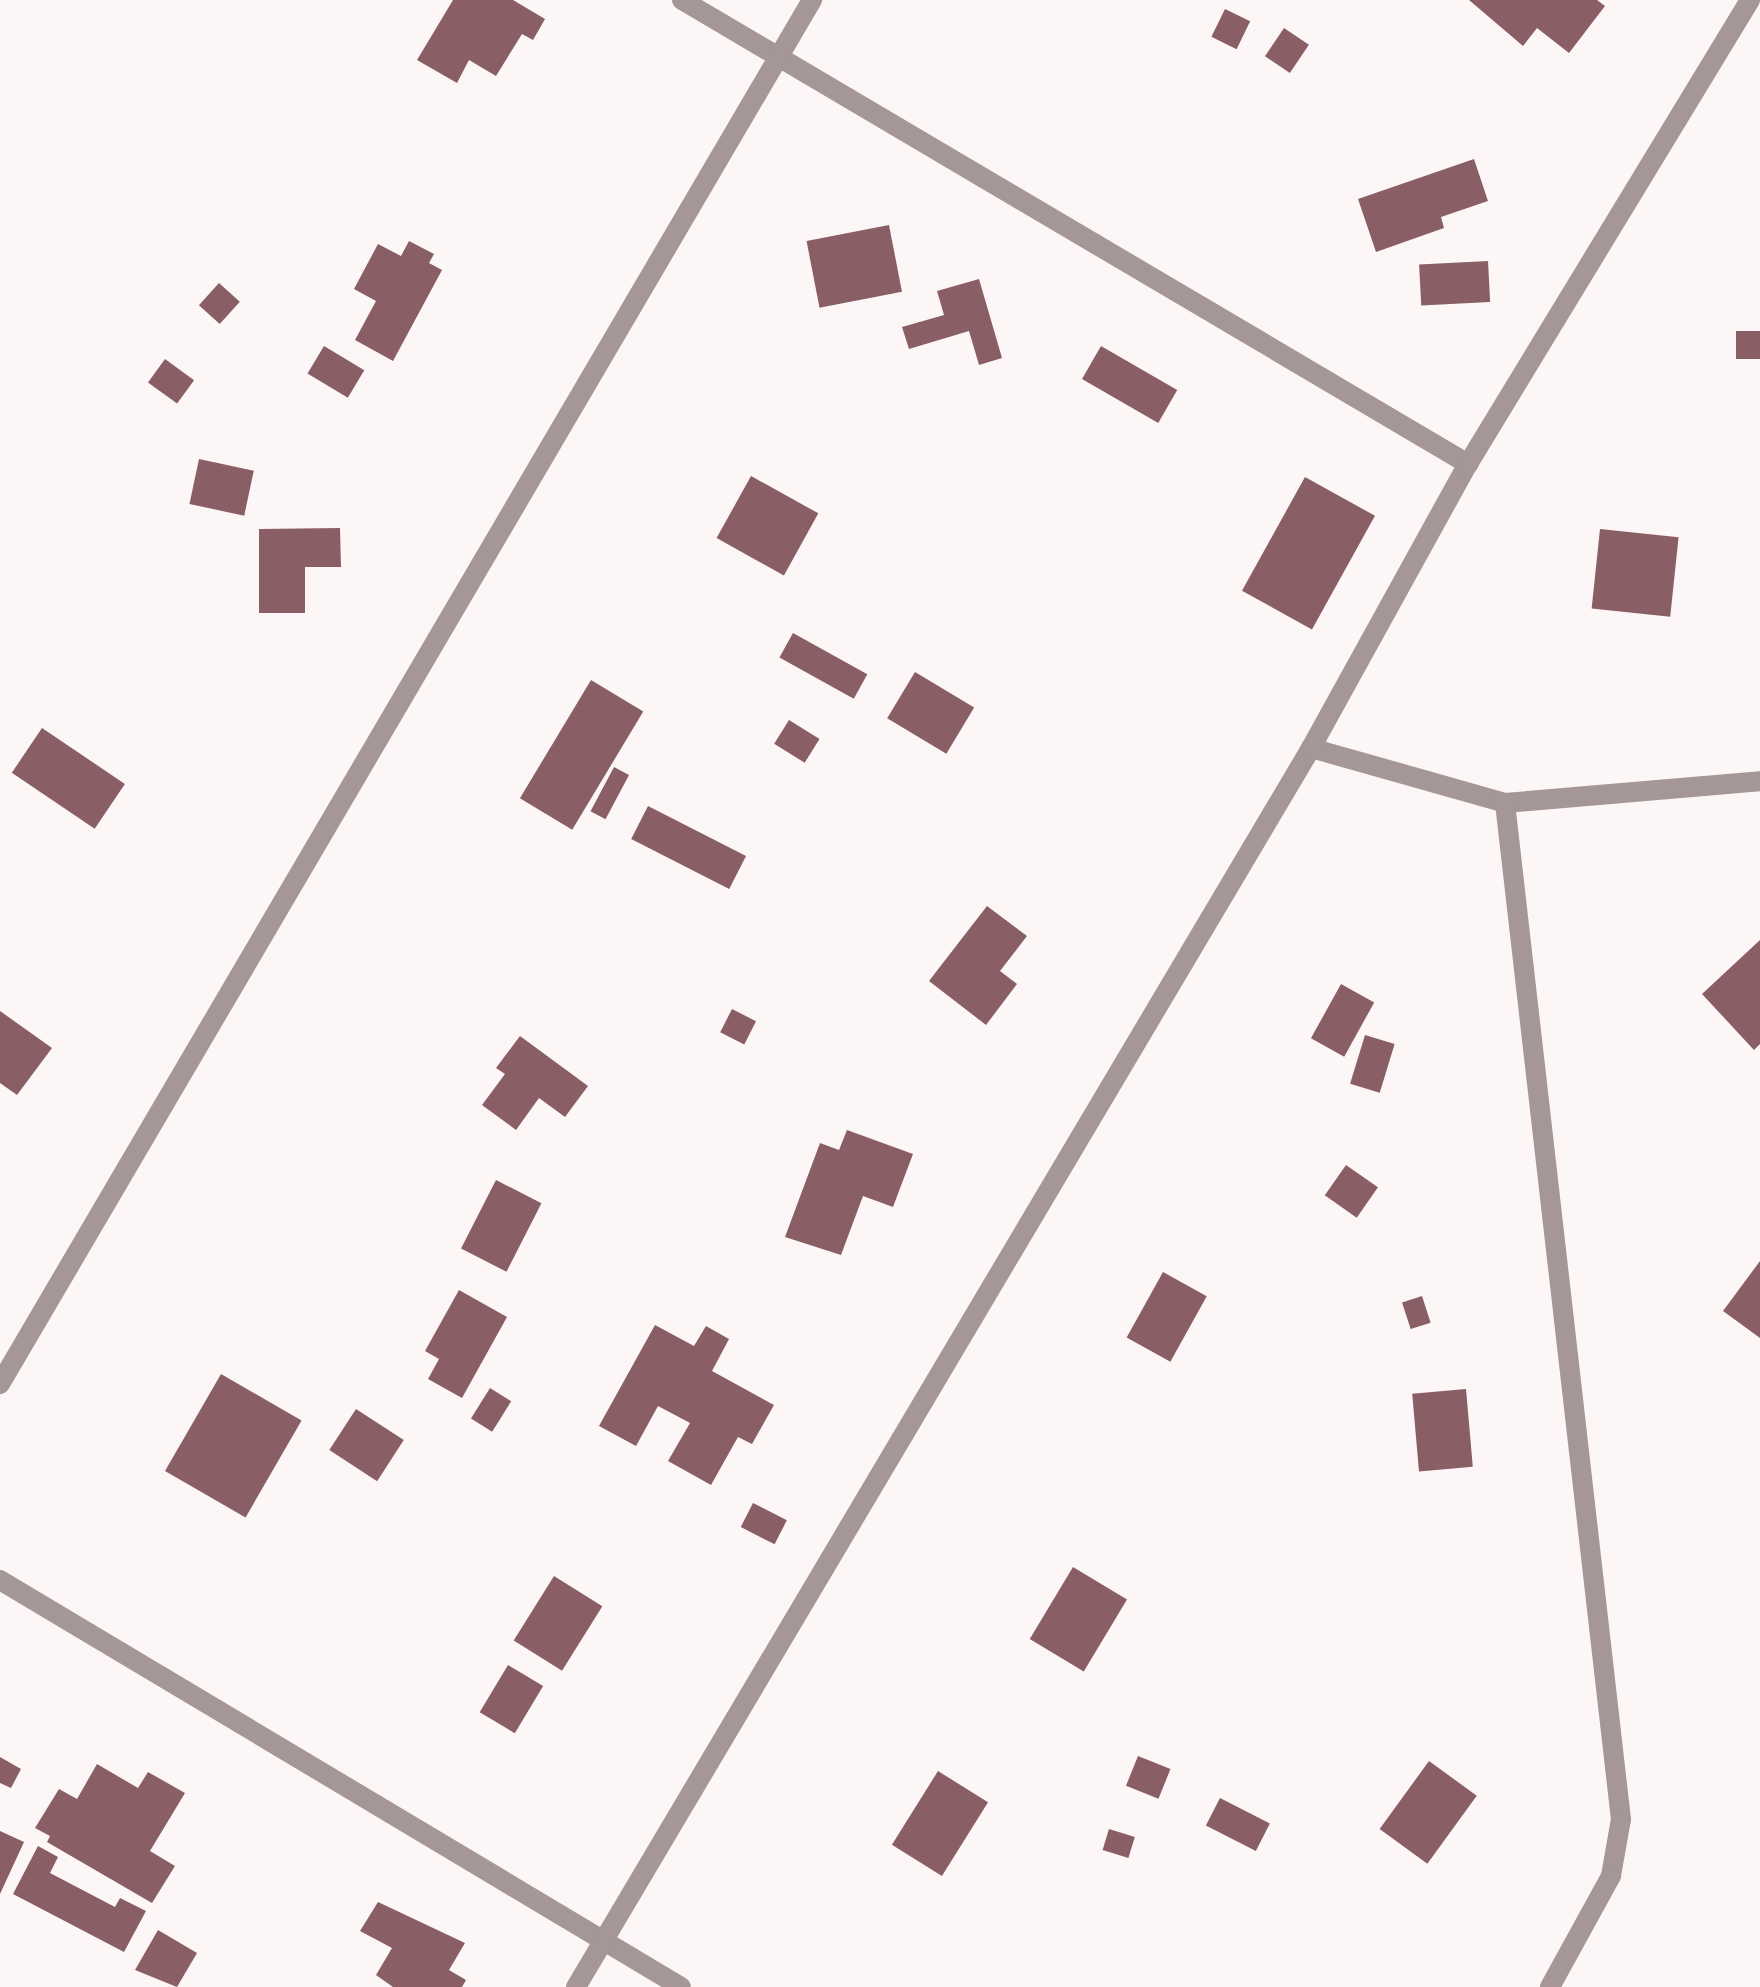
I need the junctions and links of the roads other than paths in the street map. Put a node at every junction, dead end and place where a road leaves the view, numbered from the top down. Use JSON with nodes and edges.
{"nodes":[{"id":1,"x":682,"y":0,"type":"edge"},
{"id":2,"x":812,"y":0,"type":"edge"},
{"id":3,"x":1750,"y":0,"type":"edge"},
{"id":4,"x":779,"y":59,"type":"junction"},
{"id":5,"x":1468,"y":464,"type":"junction"},
{"id":6,"x":1311,"y":748,"type":"junction"},
{"id":7,"x":1760,"y":781,"type":"edge"},
{"id":8,"x":1505,"y":803,"type":"junction"},
{"id":9,"x":0,"y":1384,"type":"edge"},
{"id":10,"x":0,"y":1580,"type":"edge"},
{"id":11,"x":603,"y":1940,"type":"junction"},
{"id":12,"x":576,"y":1987,"type":"edge"},
{"id":13,"x":681,"y":1987,"type":"edge"},
{"id":14,"x":1550,"y":1987,"type":"edge"}],
"edges":[{"from":1,"to":4,"type":"street"},
{"from":2,"to":4,"type":"street"},
{"from":3,"to":5,"type":"street"},
{"from":4,"to":5,"type":"street"},
{"from":4,"to":9,"type":"street"},
{"from":5,"to":6,"type":"street"},
{"from":6,"to":8,"type":"street"},
{"from":6,"to":11,"type":"street"},
{"from":7,"to":8,"type":"street"},
{"from":8,"to":14,"type":"street"},
{"from":10,"to":11,"type":"street"},
{"from":11,"to":12,"type":"street"},
{"from":11,"to":13,"type":"street"}]}
